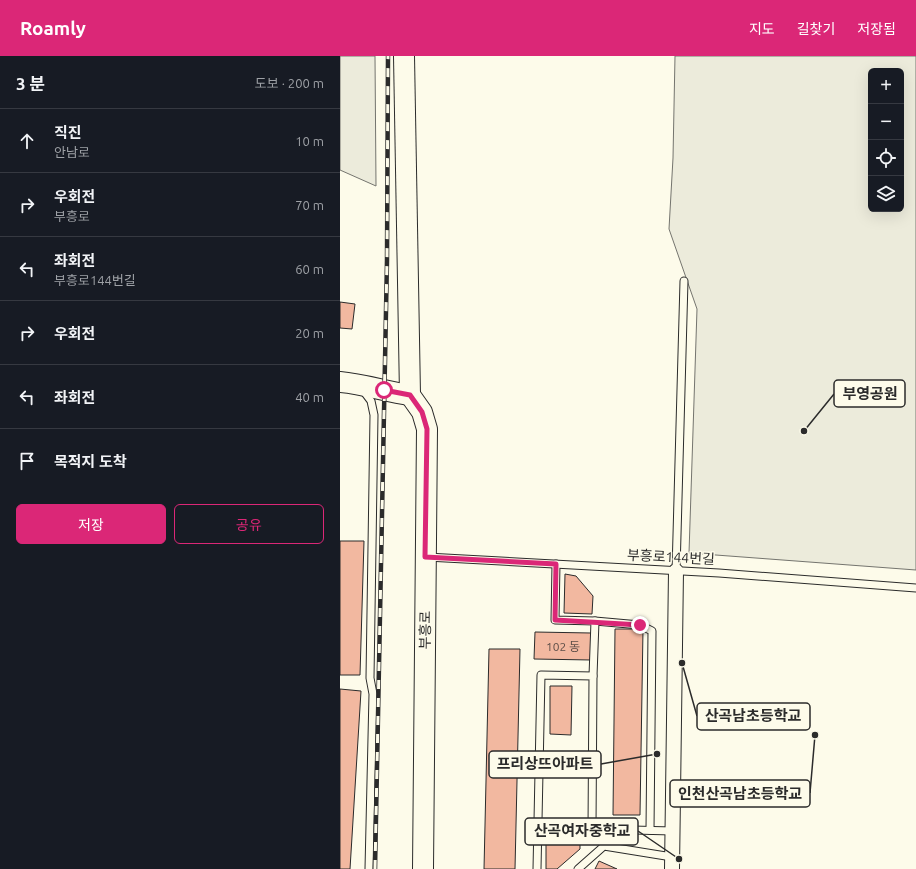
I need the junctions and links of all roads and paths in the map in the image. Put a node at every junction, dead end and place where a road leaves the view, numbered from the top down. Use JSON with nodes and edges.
{"nodes":[{"id":1,"x":404,"y":56,"type":"edge"},
{"id":2,"x":684,"y":281,"type":"dead end"},
{"id":3,"x":349,"y":383,"type":"edge"},
{"id":4,"x":410,"y":395,"type":"junction"},
{"id":5,"x":425,"y":557,"type":"junction"},
{"id":6,"x":556,"y":564,"type":"junction"},
{"id":7,"x":676,"y":571,"type":"junction"},
{"id":8,"x":916,"y":588,"type":"edge"},
{"id":9,"x":595,"y":621,"type":"junction"},
{"id":10,"x":593,"y":676,"type":"junction"},
{"id":11,"x":537,"y":829,"type":"junction"},
{"id":12,"x":592,"y":829,"type":"junction"},
{"id":13,"x":650,"y":830,"type":"junction"},
{"id":14,"x":673,"y":831,"type":"junction"},
{"id":15,"x":672,"y":863,"type":"edge"},
{"id":16,"x":369,"y":869,"type":"edge"},
{"id":17,"x":423,"y":869,"type":"edge"},
{"id":18,"x":537,"y":869,"type":"edge"},
{"id":19,"x":578,"y":869,"type":"edge"}],
"edges":[{"from":1,"to":4,"type":"main road"},
{"from":2,"to":7,"type":"lane"},
{"from":3,"to":4,"type":"main road"},
{"from":3,"to":16,"type":"lane"},
{"from":4,"to":5,"type":"main road","name":"부흥로"},
{"from":5,"to":6,"type":"lane","name":"부흥로144번길"},
{"from":5,"to":17,"type":"main road","name":"부흥로"},
{"from":6,"to":7,"type":"lane","name":"부흥로144번길"},
{"from":6,"to":9,"type":"lane"},
{"from":7,"to":8,"type":"lane","name":"부흥로144번길"},
{"from":7,"to":14,"type":"street"},
{"from":9,"to":10,"type":"lane"},
{"from":9,"to":13,"type":"lane"},
{"from":10,"to":11,"type":"lane"},
{"from":10,"to":12,"type":"lane"},
{"from":11,"to":12,"type":"lane"},
{"from":11,"to":18,"type":"lane"},
{"from":12,"to":13,"type":"lane"},
{"from":13,"to":14,"type":"lane"},
{"from":14,"to":15,"type":"street"},
{"from":15,"to":19,"type":"lane"}]}
